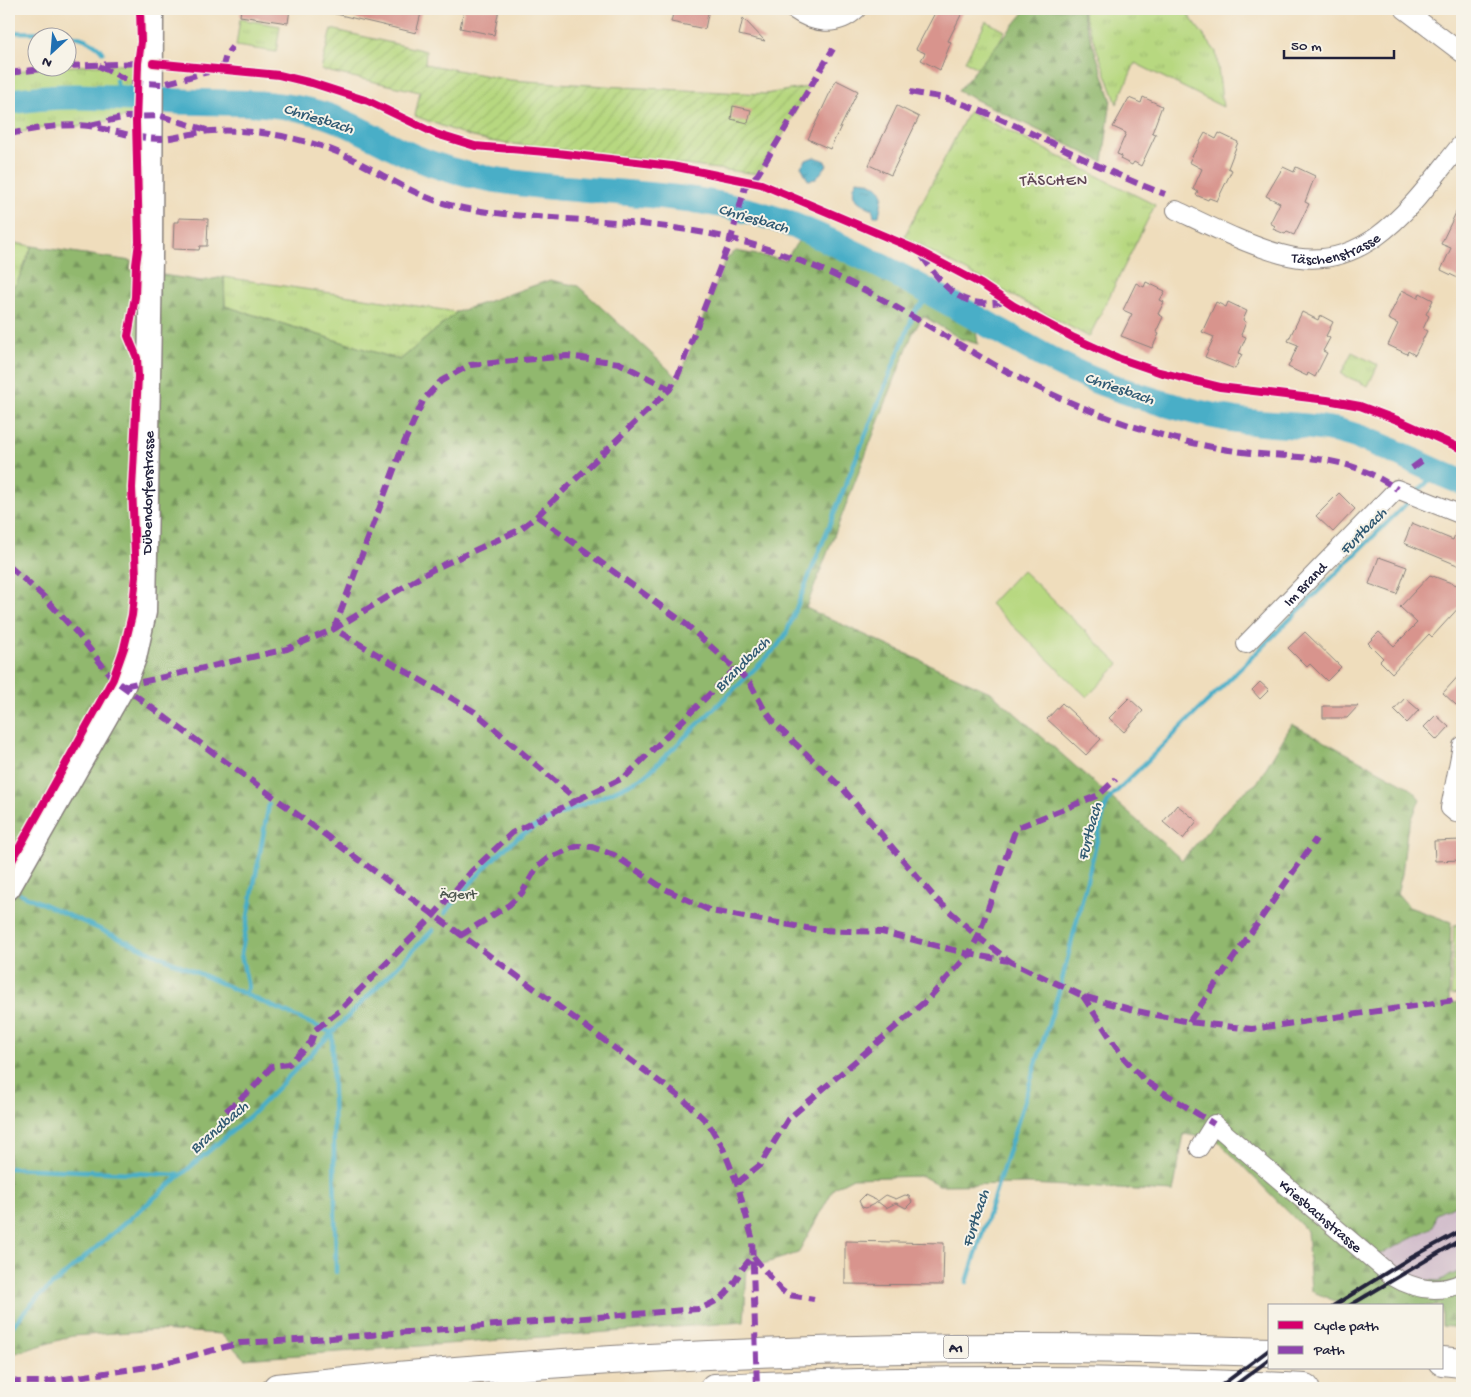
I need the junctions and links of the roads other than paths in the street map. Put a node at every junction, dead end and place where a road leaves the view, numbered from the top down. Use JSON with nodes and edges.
{"nodes":[{"id":1,"x":152,"y":9,"type":"edge"},
{"id":2,"x":793,"y":9,"type":"edge"},
{"id":3,"x":858,"y":9,"type":"edge"},
{"id":4,"x":1404,"y":9,"type":"edge"},
{"id":5,"x":1462,"y":53,"type":"edge"},
{"id":6,"x":1462,"y":143,"type":"edge"},
{"id":7,"x":1176,"y":210,"type":"dead end"},
{"id":8,"x":1462,"y":514,"type":"edge"},
{"id":9,"x":1246,"y":644,"type":"dead end"},
{"id":10,"x":1462,"y":746,"type":"edge"},
{"id":11,"x":1462,"y":814,"type":"edge"},
{"id":12,"x":9,"y":888,"type":"edge"},
{"id":13,"x":1199,"y":1148,"type":"dead end"},
{"id":14,"x":1462,"y":1283,"type":"edge"},
{"id":15,"x":1268,"y":1352,"type":"edge"},
{"id":16,"x":1444,"y":1361,"type":"edge"},
{"id":17,"x":1462,"y":1362,"type":"edge"},
{"id":18,"x":277,"y":1388,"type":"edge"},
{"id":19,"x":714,"y":1388,"type":"edge"},
{"id":20,"x":1305,"y":1388,"type":"edge"}],
"edges":[{"from":1,"to":12,"type":"street","name":"Dübendorferstrasse"},
{"from":2,"to":3,"type":"street"},
{"from":4,"to":5,"type":"street"},
{"from":6,"to":7,"type":"street","name":"Täschenstrasse"},
{"from":8,"to":9,"type":"street","name":"Im Brand"},
{"from":10,"to":11,"type":"street"},
{"from":13,"to":14,"type":"street","name":"Kriesbachstrasse"},
{"from":15,"to":18,"type":"highway","number":"A1"},
{"from":16,"to":17,"type":"highway"},
{"from":19,"to":20,"type":"highway"}]}
